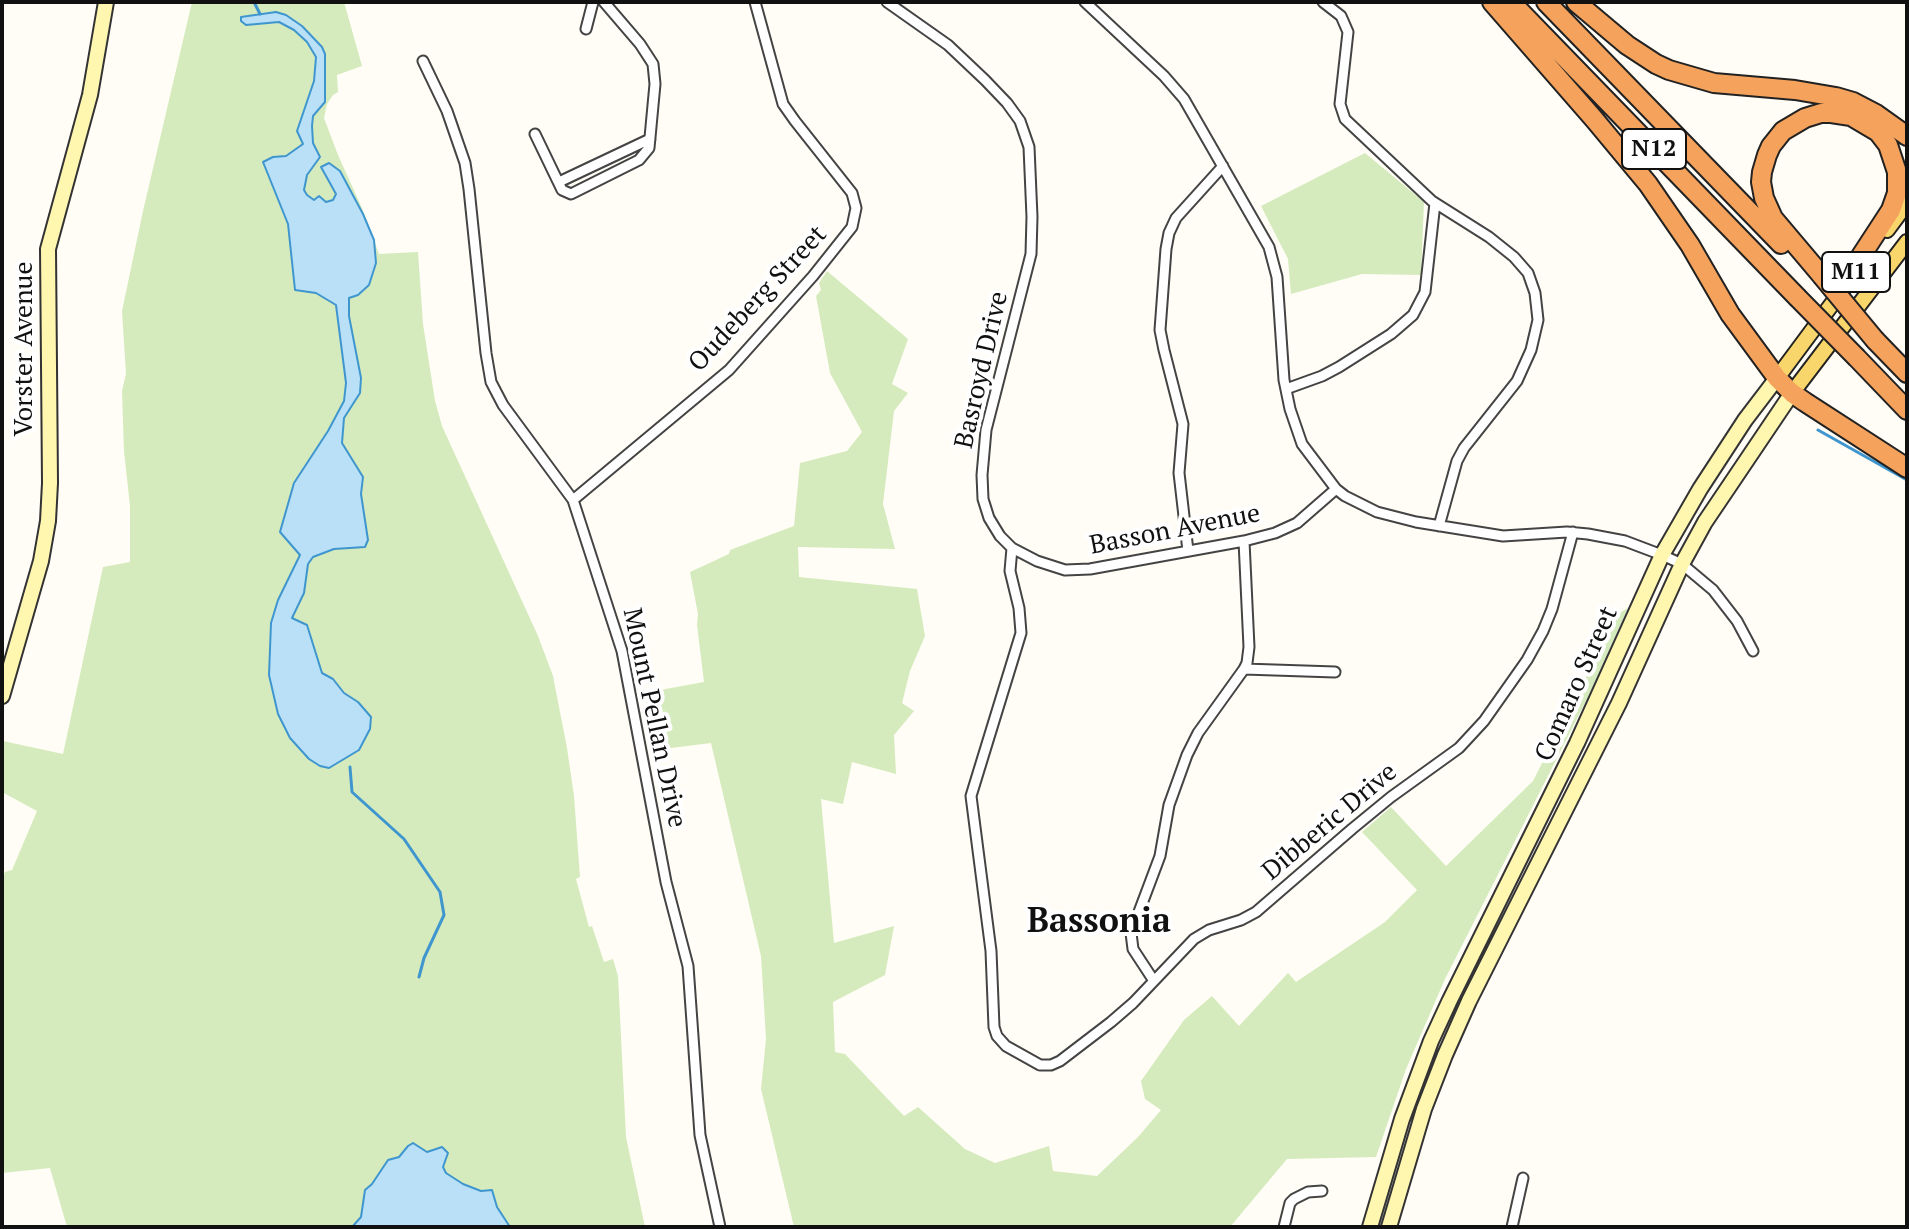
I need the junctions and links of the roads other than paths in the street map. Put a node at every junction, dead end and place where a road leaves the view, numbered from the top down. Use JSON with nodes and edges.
{"nodes":[{"id":1,"x":106,"y":2,"type":"edge"},
{"id":2,"x":593,"y":2,"type":"edge"},
{"id":3,"x":604,"y":2,"type":"edge"},
{"id":4,"x":755,"y":2,"type":"edge"},
{"id":5,"x":887,"y":2,"type":"edge"},
{"id":6,"x":1085,"y":2,"type":"edge"},
{"id":7,"x":1323,"y":2,"type":"edge"},
{"id":8,"x":1492,"y":2,"type":"edge"},
{"id":9,"x":1511,"y":2,"type":"edge"},
{"id":10,"x":1546,"y":2,"type":"edge"},
{"id":11,"x":1576,"y":2,"type":"edge"},
{"id":12,"x":586,"y":29,"type":"dead end"},
{"id":13,"x":423,"y":61,"type":"dead end"},
{"id":14,"x":535,"y":134,"type":"dead end"},
{"id":15,"x":1907,"y":136,"type":"edge"},
{"id":16,"x":650,"y":139,"type":"junction"},
{"id":17,"x":1223,"y":166,"type":"junction"},
{"id":18,"x":559,"y":182,"type":"junction"},
{"id":19,"x":1435,"y":203,"type":"junction"},
{"id":20,"x":1907,"y":203,"type":"edge"},
{"id":21,"x":1907,"y":242,"type":"edge"},
{"id":22,"x":1853,"y":276,"type":"junction"},
{"id":23,"x":1820,"y":278,"type":"junction"},
{"id":24,"x":1907,"y":373,"type":"edge"},
{"id":25,"x":1777,"y":378,"type":"junction"},
{"id":26,"x":1286,"y":389,"type":"junction"},
{"id":27,"x":1792,"y":393,"type":"junction"},
{"id":28,"x":1907,"y":410,"type":"edge"},
{"id":29,"x":1907,"y":468,"type":"edge"},
{"id":30,"x":1336,"y":489,"type":"junction"},
{"id":31,"x":573,"y":500,"type":"junction"},
{"id":32,"x":1439,"y":526,"type":"junction"},
{"id":33,"x":1573,"y":532,"type":"junction"},
{"id":34,"x":1244,"y":541,"type":"junction"},
{"id":35,"x":1012,"y":548,"type":"junction"},
{"id":36,"x":1188,"y":551,"type":"junction"},
{"id":37,"x":1662,"y":555,"type":"junction"},
{"id":38,"x":1682,"y":564,"type":"junction"},
{"id":39,"x":1753,"y":651,"type":"dead end"},
{"id":40,"x":1244,"y":669,"type":"junction"},
{"id":41,"x":1335,"y":672,"type":"dead end"},
{"id":42,"x":2,"y":696,"type":"edge"},
{"id":43,"x":1154,"y":981,"type":"junction"},
{"id":44,"x":1523,"y":1178,"type":"dead end"},
{"id":45,"x":1322,"y":1191,"type":"dead end"},
{"id":46,"x":720,"y":1227,"type":"edge"},
{"id":47,"x":1284,"y":1227,"type":"edge"},
{"id":48,"x":1370,"y":1227,"type":"edge"},
{"id":49,"x":1389,"y":1227,"type":"edge"},
{"id":50,"x":1512,"y":1227,"type":"edge"}],
"edges":[{"from":1,"to":42,"type":"street","name":"Vorster Avenue"},
{"from":2,"to":12,"type":"street"},
{"from":3,"to":16,"type":"street"},
{"from":4,"to":31,"type":"street","name":"Oudeberg Street"},
{"from":5,"to":35,"type":"street","name":"Basroyd Drive"},
{"from":6,"to":17,"type":"street"},
{"from":7,"to":19,"type":"street"},
{"from":8,"to":25,"type":"highway"},
{"from":9,"to":28,"type":"highway","number":"N12","bridge":true},
{"from":10,"to":23,"type":"highway","number":"N12"},
{"from":11,"to":15,"type":"highway"},
{"from":13,"to":31,"type":"street","name":"Mount Pellan Drive"},
{"from":14,"to":18,"type":"street"},
{"from":16,"to":18,"type":"street"},
{"from":16,"to":18,"type":"street"},
{"from":17,"to":26,"type":"street"},
{"from":17,"to":36,"type":"street"},
{"from":19,"to":26,"type":"street"},
{"from":19,"to":32,"type":"street"},
{"from":20,"to":22,"type":"main road","name":"Comaro Street","number":"M11"},
{"from":21,"to":27,"type":"main road","name":"Comaro Street","number":"M11"},
{"from":22,"to":23,"type":"highway"},
{"from":22,"to":25,"type":"main road","name":"Comaro Street","number":"M11"},
{"from":23,"to":24,"type":"highway","number":"N12","bridge":true},
{"from":25,"to":27,"type":"highway"},
{"from":25,"to":37,"type":"street","name":"Comaro Street","number":"M11"},
{"from":26,"to":30,"type":"street"},
{"from":27,"to":29,"type":"highway"},
{"from":27,"to":38,"type":"street","name":"Comaro Street","number":"M11"},
{"from":30,"to":32,"type":"street"},
{"from":30,"to":34,"type":"street","name":"Basson Avenue"},
{"from":31,"to":46,"type":"street","name":"Mount Pellan Drive"},
{"from":32,"to":33,"type":"street"},
{"from":33,"to":37,"type":"street"},
{"from":33,"to":43,"type":"street","name":"Dibberic Drive"},
{"from":34,"to":36,"type":"street","name":"Basson Avenue"},
{"from":34,"to":40,"type":"street"},
{"from":35,"to":36,"type":"street","name":"Basson Avenue"},
{"from":35,"to":43,"type":"street","name":"Dibberic Drive"},
{"from":37,"to":38,"type":"street"},
{"from":37,"to":48,"type":"street","name":"Comaro Street","number":"M11"},
{"from":38,"to":39,"type":"street"},
{"from":38,"to":49,"type":"street","name":"Comaro Street","number":"M11"},
{"from":40,"to":41,"type":"street"},
{"from":40,"to":43,"type":"street"},
{"from":44,"to":50,"type":"street"},
{"from":45,"to":47,"type":"street"}]}
